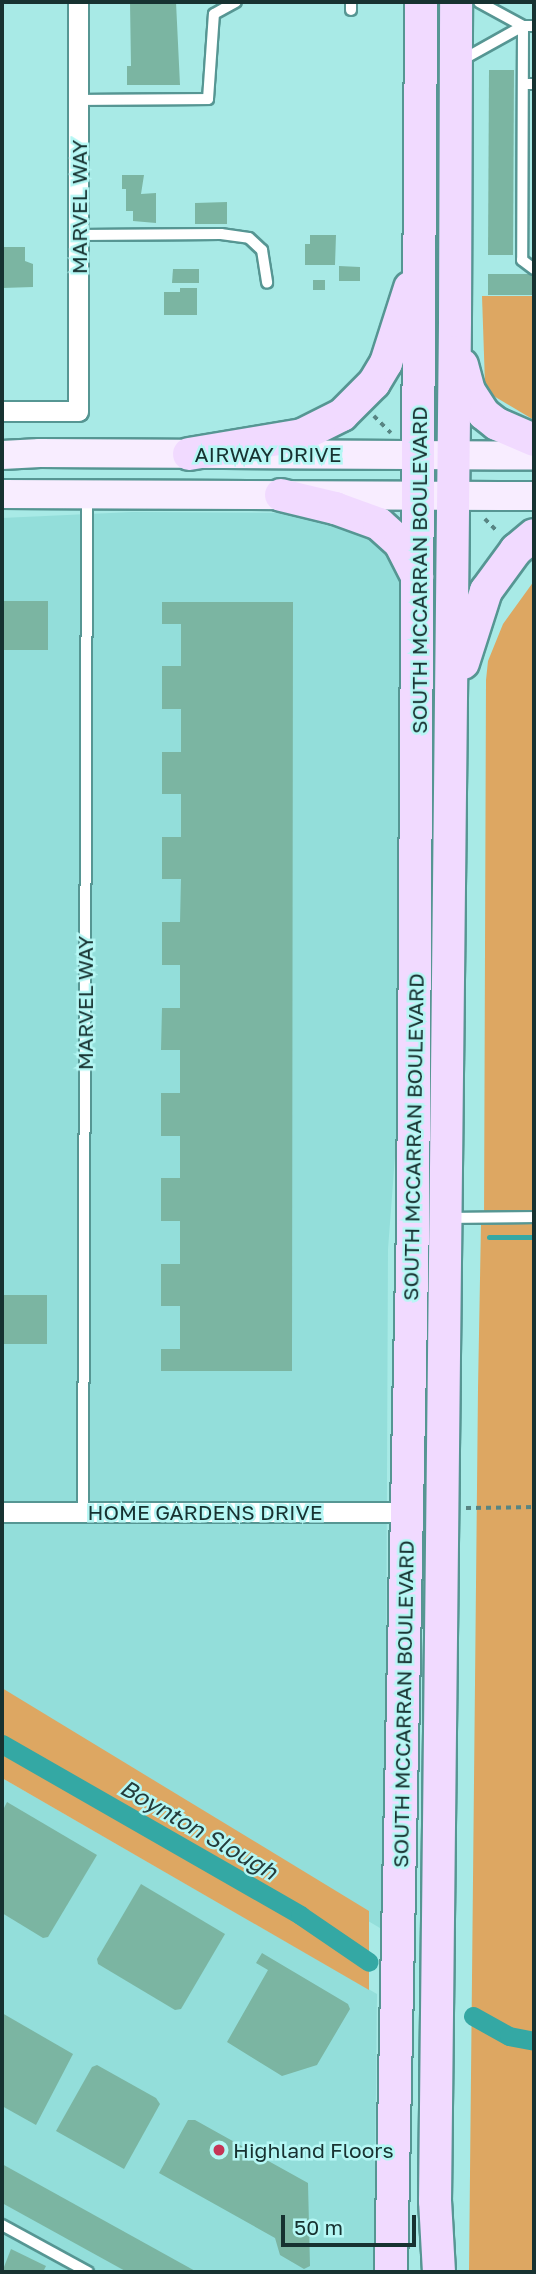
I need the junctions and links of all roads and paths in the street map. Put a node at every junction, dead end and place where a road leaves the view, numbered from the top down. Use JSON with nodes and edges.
{"nodes":[{"id":1,"x":78,"y":2,"type":"edge"},
{"id":2,"x":236,"y":2,"type":"edge"},
{"id":3,"x":421,"y":2,"type":"edge"},
{"id":4,"x":456,"y":2,"type":"edge"},
{"id":5,"x":479,"y":2,"type":"edge"},
{"id":6,"x":523,"y":26,"type":"junction"},
{"id":7,"x":534,"y":26,"type":"edge"},
{"id":8,"x":456,"y":64,"type":"junction"},
{"id":9,"x":529,"y":84,"type":"edge"},
{"id":10,"x":79,"y":100,"type":"junction"},
{"id":11,"x":523,"y":177,"type":"junction"},
{"id":12,"x":534,"y":177,"type":"edge"},
{"id":13,"x":79,"y":235,"type":"junction"},
{"id":14,"x":421,"y":242,"type":"junction"},
{"id":15,"x":534,"y":269,"type":"edge"},
{"id":16,"x":267,"y":283,"type":"dead end"},
{"id":17,"x":455,"y":341,"type":"junction"},
{"id":18,"x":366,"y":407,"type":"dead end"},
{"id":19,"x":2,"y":411,"type":"edge"},
{"id":20,"x":391,"y":433,"type":"dead end"},
{"id":21,"x":534,"y":440,"type":"edge"},
{"id":22,"x":189,"y":454,"type":"junction"},
{"id":23,"x":2,"y":455,"type":"edge"},
{"id":24,"x":420,"y":455,"type":"junction"},
{"id":25,"x":453,"y":456,"type":"junction"},
{"id":26,"x":534,"y":456,"type":"edge"},
{"id":27,"x":2,"y":494,"type":"edge"},
{"id":28,"x":87,"y":495,"type":"junction"},
{"id":29,"x":281,"y":495,"type":"junction"},
{"id":30,"x":420,"y":495,"type":"junction"},
{"id":31,"x":453,"y":495,"type":"junction"},
{"id":32,"x":534,"y":496,"type":"edge"},
{"id":33,"x":484,"y":517,"type":"dead end"},
{"id":34,"x":534,"y":535,"type":"edge"},
{"id":35,"x":502,"y":536,"type":"dead end"},
{"id":36,"x":419,"y":582,"type":"junction"},
{"id":37,"x":451,"y":719,"type":"junction"},
{"id":38,"x":534,"y":1217,"type":"edge"},
{"id":39,"x":424,"y":1218,"type":"junction"},
{"id":40,"x":534,"y":1507,"type":"edge"},
{"id":41,"x":477,"y":1508,"type":"dead end"},
{"id":42,"x":2,"y":1512,"type":"edge"},
{"id":43,"x":83,"y":1512,"type":"junction"},
{"id":44,"x":408,"y":1512,"type":"junction"},
{"id":45,"x":439,"y":1843,"type":"junction"},
{"id":46,"x":2,"y":2225,"type":"edge"},
{"id":47,"x":82,"y":2271,"type":"edge"},
{"id":48,"x":391,"y":2272,"type":"edge"},
{"id":49,"x":439,"y":2272,"type":"edge"}],
"edges":[{"from":1,"to":10,"type":"street","name":"MARVEL WAY"},
{"from":2,"to":10,"type":"lane"},
{"from":3,"to":14,"type":"main road","name":"SOUTH MCCARRAN BOULEVARD"},
{"from":4,"to":8,"type":"main road","name":"SOUTH MCCARRAN BOULEVARD"},
{"from":5,"to":6,"type":"lane"},
{"from":6,"to":7,"type":"lane"},
{"from":6,"to":8,"type":"lane"},
{"from":6,"to":9,"type":"lane"},
{"from":8,"to":17,"type":"main road","name":"SOUTH MCCARRAN BOULEVARD"},
{"from":9,"to":11,"type":"lane"},
{"from":10,"to":13,"type":"street","name":"MARVEL WAY"},
{"from":11,"to":12,"type":"lane"},
{"from":11,"to":15,"type":"lane"},
{"from":13,"to":16,"type":"lane"},
{"from":13,"to":19,"type":"street","name":"MARVEL WAY"},
{"from":14,"to":22,"type":"main road"},
{"from":14,"to":24,"type":"main road","name":"SOUTH MCCARRAN BOULEVARD"},
{"from":17,"to":21,"type":"main road"},
{"from":17,"to":25,"type":"main road","name":"SOUTH MCCARRAN BOULEVARD"},
{"from":18,"to":20,"type":"path"},
{"from":22,"to":23,"type":"main road","name":"AIRWAY DRIVE"},
{"from":22,"to":24,"type":"main road","name":"AIRWAY DRIVE"},
{"from":24,"to":25,"type":"main road","name":"AIRWAY DRIVE"},
{"from":24,"to":30,"type":"main road","name":"SOUTH MCCARRAN BOULEVARD"},
{"from":25,"to":26,"type":"main road","name":"AIRWAY DRIVE"},
{"from":25,"to":31,"type":"main road","name":"SOUTH MCCARRAN BOULEVARD"},
{"from":27,"to":28,"type":"main road","name":"AIRWAY DRIVE"},
{"from":28,"to":29,"type":"main road","name":"AIRWAY DRIVE"},
{"from":28,"to":43,"type":"lane","name":"MARVEL WAY"},
{"from":29,"to":30,"type":"main road","name":"AIRWAY DRIVE"},
{"from":29,"to":36,"type":"main road"},
{"from":30,"to":31,"type":"main road","name":"AIRWAY DRIVE"},
{"from":30,"to":36,"type":"main road","name":"SOUTH MCCARRAN BOULEVARD"},
{"from":31,"to":32,"type":"main road","name":"AIRWAY DRIVE"},
{"from":31,"to":37,"type":"main road","name":"SOUTH MCCARRAN BOULEVARD"},
{"from":33,"to":35,"type":"path"},
{"from":34,"to":37,"type":"main road"},
{"from":36,"to":39,"type":"main road","name":"SOUTH MCCARRAN BOULEVARD"},
{"from":37,"to":39,"type":"main road","name":"SOUTH MCCARRAN BOULEVARD"},
{"from":38,"to":39,"type":"lane"},
{"from":39,"to":44,"type":"main road","name":"SOUTH MCCARRAN BOULEVARD"},
{"from":39,"to":45,"type":"main road","name":"SOUTH MCCARRAN BOULEVARD"},
{"from":40,"to":41,"type":"path"},
{"from":42,"to":43,"type":"street","name":"HOME GARDENS DRIVE"},
{"from":43,"to":44,"type":"street","name":"HOME GARDENS DRIVE"},
{"from":44,"to":45,"type":"main road"},
{"from":44,"to":48,"type":"main road","name":"SOUTH MCCARRAN BOULEVARD"},
{"from":45,"to":49,"type":"main road","name":"SOUTH MCCARRAN BOULEVARD"},
{"from":46,"to":47,"type":"lane"}]}
